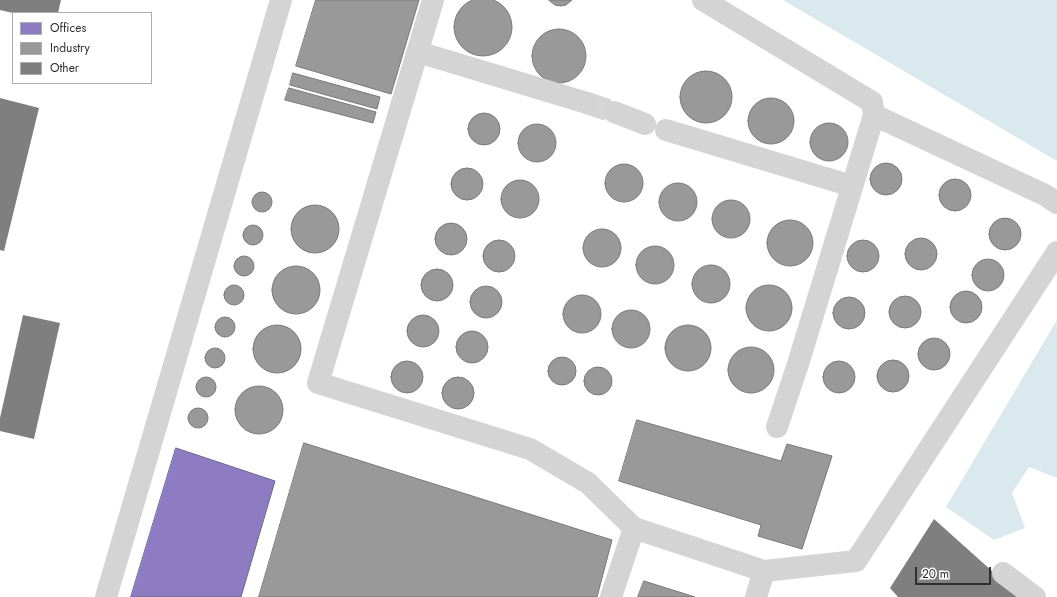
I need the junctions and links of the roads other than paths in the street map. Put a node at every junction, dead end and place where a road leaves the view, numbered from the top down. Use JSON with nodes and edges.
{"nodes":[{"id":1,"x":281,"y":0,"type":"edge"},
{"id":2,"x":434,"y":0,"type":"edge"},
{"id":3,"x":703,"y":0,"type":"edge"},
{"id":4,"x":418,"y":52,"type":"junction"},
{"id":5,"x":587,"y":103,"type":"tunnel mouth"},
{"id":6,"x":614,"y":112,"type":"tunnel mouth"},
{"id":7,"x":874,"y":115,"type":"junction"},
{"id":8,"x":645,"y":124,"type":"dead end"},
{"id":9,"x":666,"y":130,"type":"dead end"},
{"id":10,"x":852,"y":186,"type":"junction"},
{"id":11,"x":1057,"y":203,"type":"edge"},
{"id":12,"x":1057,"y":252,"type":"edge"},
{"id":13,"x":777,"y":427,"type":"dead end"},
{"id":14,"x":634,"y":528,"type":"junction"},
{"id":15,"x":764,"y":570,"type":"junction"},
{"id":16,"x":1003,"y":573,"type":"dead end"},
{"id":17,"x":106,"y":597,"type":"edge"},
{"id":18,"x":611,"y":597,"type":"edge"},
{"id":19,"x":756,"y":597,"type":"edge"},
{"id":20,"x":1035,"y":597,"type":"edge"}],
"edges":[{"from":1,"to":17,"type":"lane"},
{"from":2,"to":4,"type":"lane"},
{"from":3,"to":7,"type":"lane"},
{"from":4,"to":5,"type":"lane"},
{"from":4,"to":14,"type":"lane"},
{"from":6,"to":8,"type":"lane"},
{"from":7,"to":10,"type":"lane"},
{"from":7,"to":11,"type":"lane"},
{"from":9,"to":10,"type":"lane"},
{"from":10,"to":13,"type":"lane"},
{"from":12,"to":15,"type":"lane"},
{"from":14,"to":15,"type":"lane"},
{"from":14,"to":18,"type":"lane"},
{"from":15,"to":19,"type":"lane"},
{"from":16,"to":20,"type":"lane"}]}
